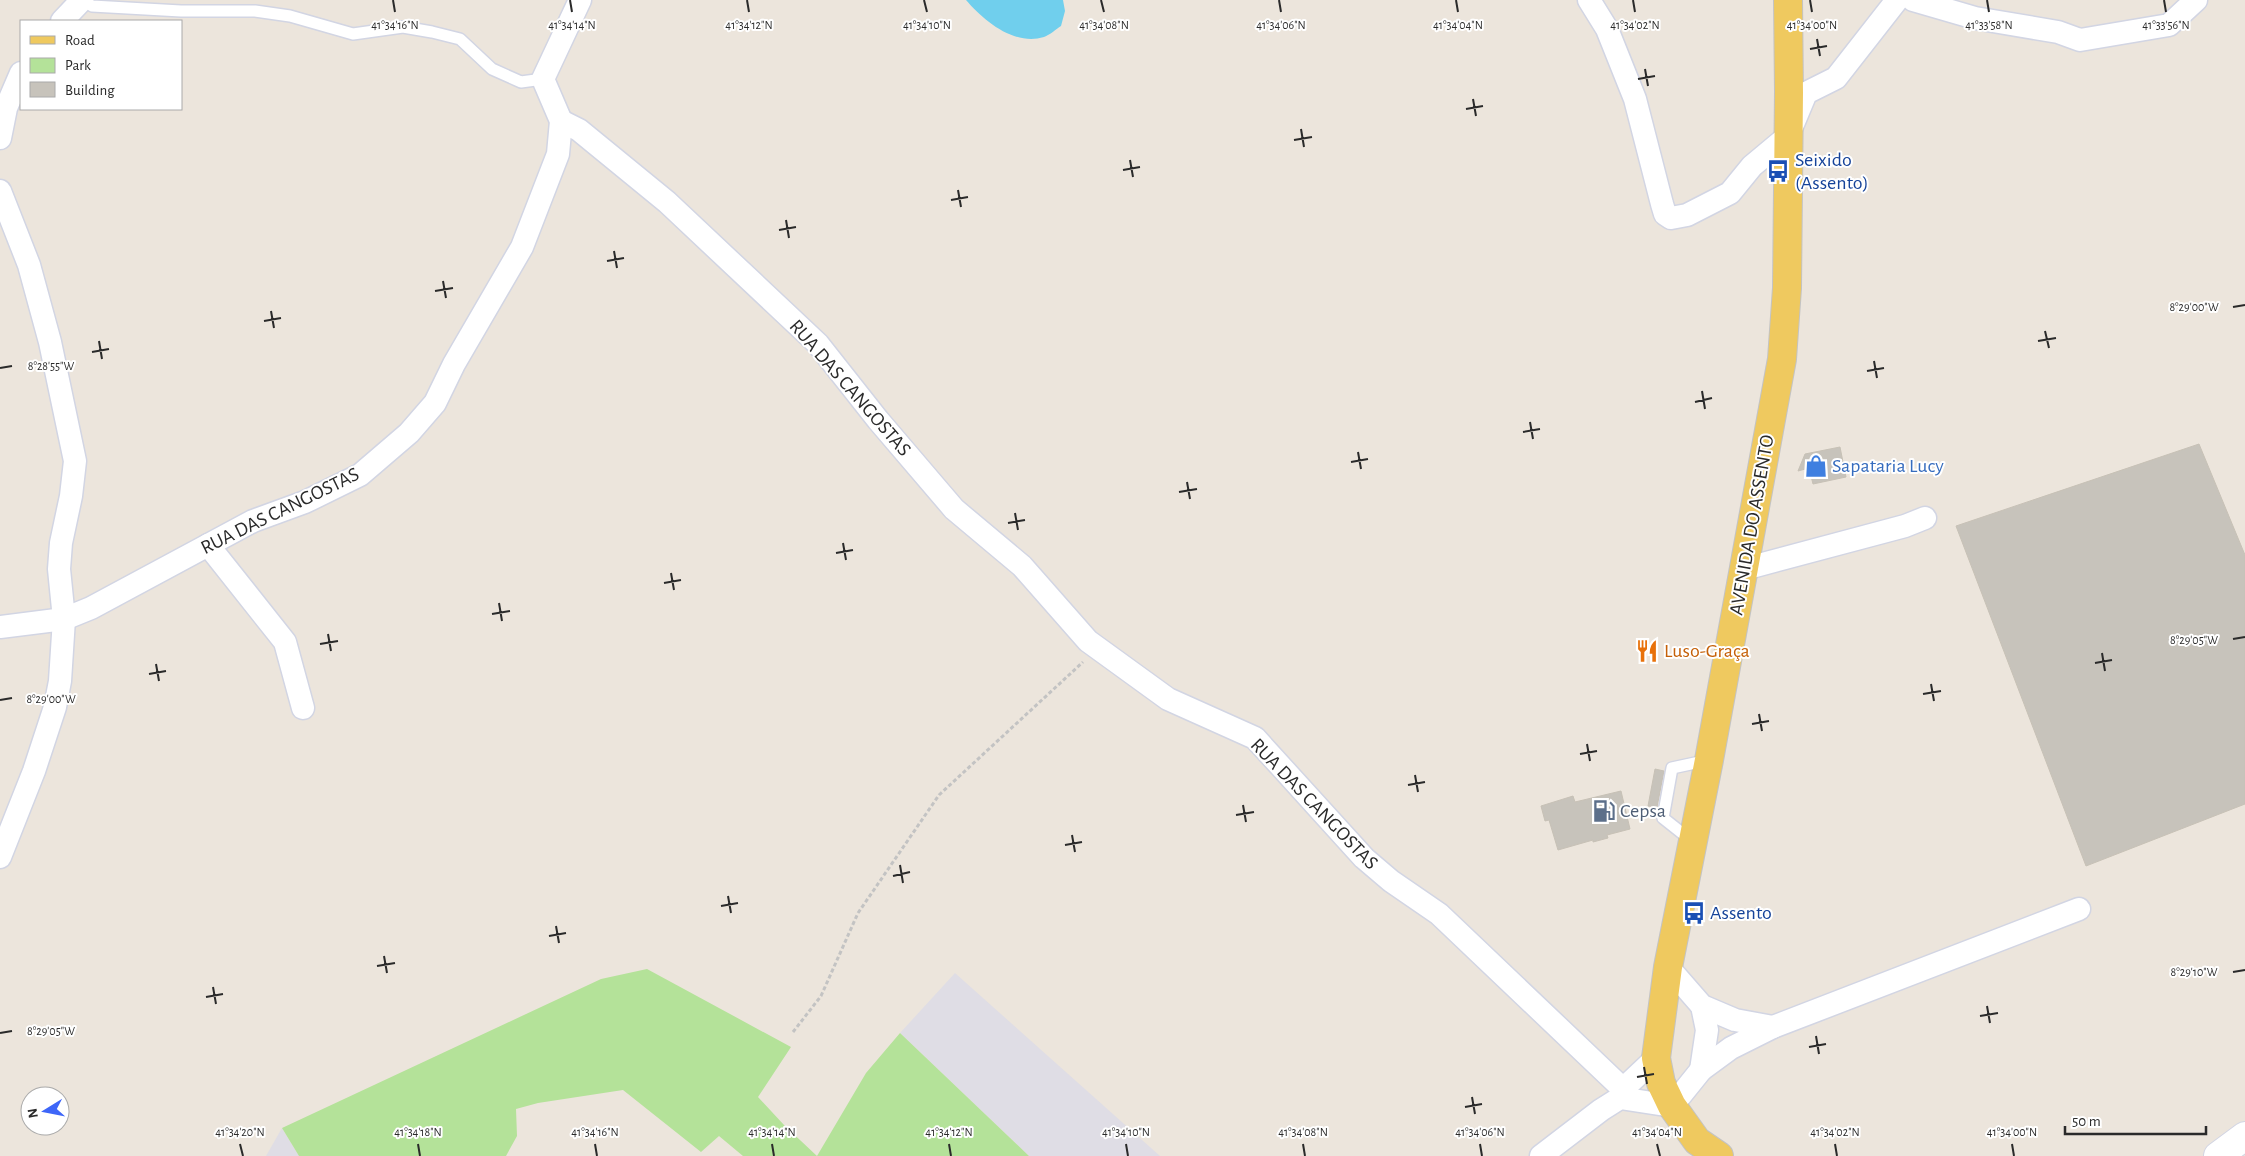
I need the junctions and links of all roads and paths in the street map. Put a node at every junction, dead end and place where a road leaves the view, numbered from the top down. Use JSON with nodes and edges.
{"nodes":[{"id":1,"x":82,"y":0,"type":"edge"},
{"id":2,"x":580,"y":0,"type":"edge"},
{"id":3,"x":1589,"y":0,"type":"edge"},
{"id":4,"x":1788,"y":0,"type":"edge"},
{"id":5,"x":1897,"y":0,"type":"edge"},
{"id":6,"x":1913,"y":0,"type":"edge"},
{"id":7,"x":2196,"y":0,"type":"edge"},
{"id":8,"x":63,"y":20,"type":"edge"},
{"id":9,"x":20,"y":75,"type":"edge"},
{"id":10,"x":543,"y":79,"type":"junction"},
{"id":11,"x":561,"y":121,"type":"junction"},
{"id":12,"x":1788,"y":136,"type":"junction"},
{"id":13,"x":0,"y":138,"type":"edge"},
{"id":14,"x":0,"y":191,"type":"edge"},
{"id":15,"x":1925,"y":518,"type":"dead end"},
{"id":16,"x":208,"y":545,"type":"junction"},
{"id":17,"x":1744,"y":569,"type":"junction"},
{"id":18,"x":64,"y":619,"type":"junction"},
{"id":19,"x":0,"y":627,"type":"edge"},
{"id":20,"x":1098,"y":648,"type":"junction"},
{"id":21,"x":303,"y":708,"type":"dead end"},
{"id":22,"x":0,"y":857,"type":"edge"},
{"id":23,"x":2079,"y":909,"type":"dead end"},
{"id":24,"x":1668,"y":967,"type":"junction"},
{"id":25,"x":1702,"y":1006,"type":"junction"},
{"id":26,"x":1772,"y":1027,"type":"junction"},
{"id":27,"x":793,"y":1032,"type":"dead end"},
{"id":28,"x":1656,"y":1058,"type":"junction"},
{"id":29,"x":1701,"y":1070,"type":"junction"},
{"id":30,"x":1622,"y":1094,"type":"junction"},
{"id":31,"x":1672,"y":1106,"type":"junction"},
{"id":32,"x":2245,"y":1136,"type":"edge"},
{"id":33,"x":1541,"y":1156,"type":"edge"},
{"id":34,"x":1719,"y":1156,"type":"edge"},
{"id":35,"x":2218,"y":1156,"type":"edge"}],
"edges":[{"from":1,"to":8,"type":"street"},
{"from":1,"to":10,"type":"lane"},
{"from":2,"to":10,"type":"street"},
{"from":3,"to":12,"type":"street"},
{"from":4,"to":12,"type":"main road","name":"AVENIDA DO ASSENTO"},
{"from":5,"to":12,"type":"street"},
{"from":6,"to":7,"type":"street"},
{"from":9,"to":13,"type":"street"},
{"from":10,"to":11,"type":"street"},
{"from":11,"to":16,"type":"street","name":"RUA DAS CANGOSTAS"},
{"from":11,"to":20,"type":"street","name":"RUA DAS CANGOSTAS"},
{"from":12,"to":17,"type":"main road","name":"AVENIDA DO ASSENTO"},
{"from":14,"to":18,"type":"street"},
{"from":15,"to":17,"type":"street"},
{"from":16,"to":18,"type":"street","name":"RUA DAS CANGOSTAS"},
{"from":16,"to":21,"type":"street"},
{"from":17,"to":24,"type":"main road","name":"AVENIDA DO ASSENTO"},
{"from":18,"to":19,"type":"street","name":"RUA DAS CANGOSTAS"},
{"from":18,"to":22,"type":"street"},
{"from":20,"to":27,"type":"path"},
{"from":20,"to":30,"type":"street","name":"RUA DAS CANGOSTAS"},
{"from":23,"to":26,"type":"street"},
{"from":24,"to":25,"type":"street"},
{"from":24,"to":28,"type":"main road","name":"AVENIDA DO ASSENTO"},
{"from":25,"to":26,"type":"street"},
{"from":25,"to":29,"type":"street"},
{"from":26,"to":29,"type":"street"},
{"from":28,"to":30,"type":"street"},
{"from":28,"to":31,"type":"main road","name":"AVENIDA DO ASSENTO"},
{"from":29,"to":31,"type":"street"},
{"from":30,"to":31,"type":"street"},
{"from":30,"to":33,"type":"street"},
{"from":31,"to":34,"type":"main road","name":"AVENIDA DO ASSENTO"},
{"from":32,"to":35,"type":"street"}]}
